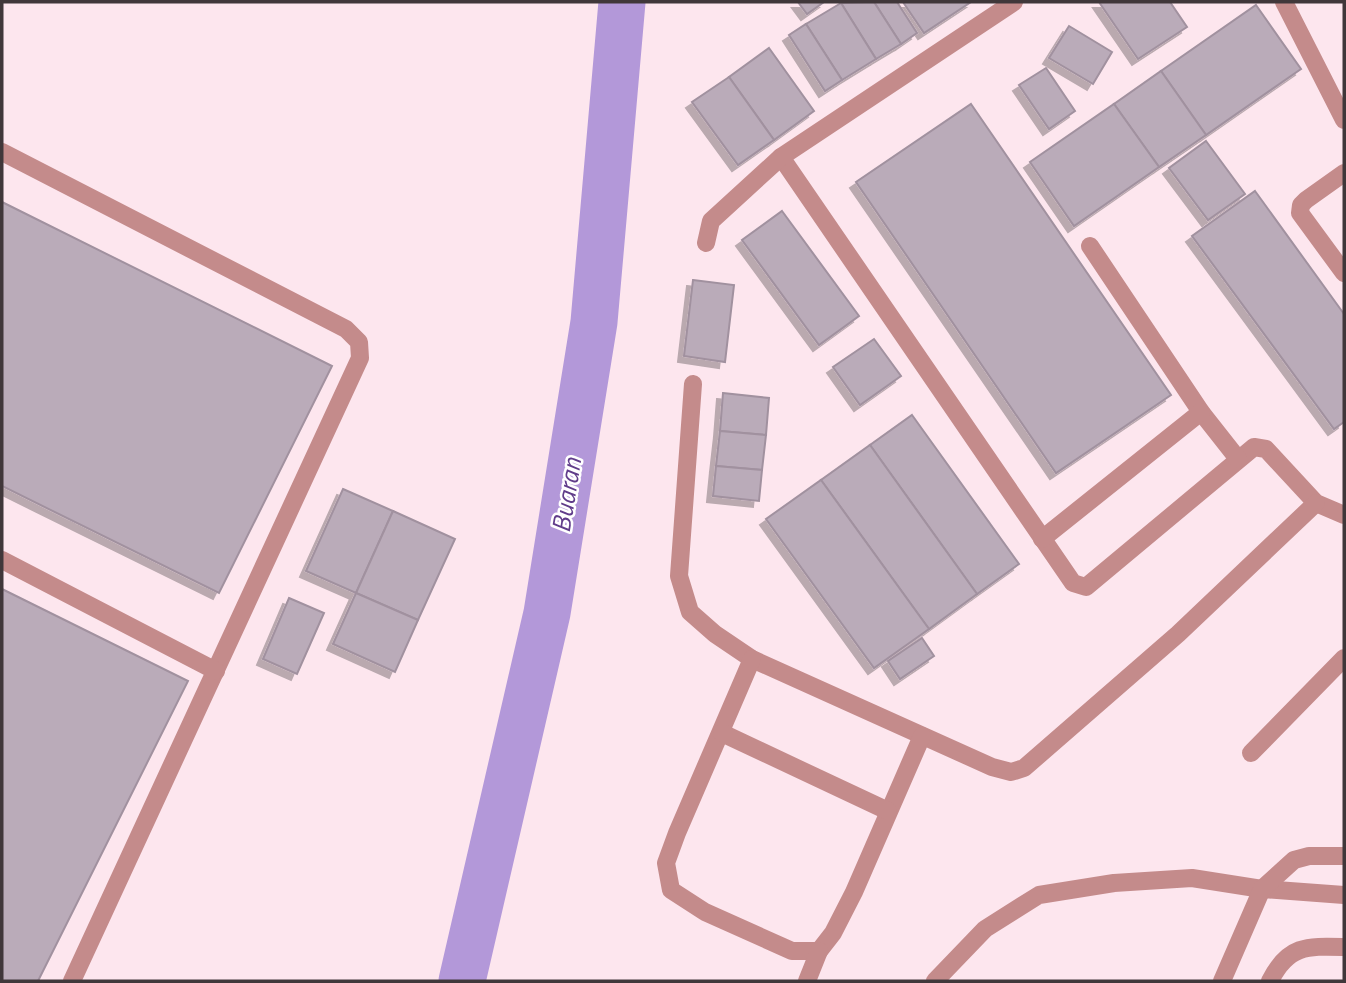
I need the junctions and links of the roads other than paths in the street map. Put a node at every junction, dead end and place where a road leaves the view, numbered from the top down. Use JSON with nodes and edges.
{"nodes":[{"id":1,"x":1014,"y":2,"type":"edge"},
{"id":2,"x":1284,"y":2,"type":"edge"},
{"id":3,"x":1344,"y":120,"type":"edge"},
{"id":4,"x":2,"y":152,"type":"edge"},
{"id":5,"x":781,"y":157,"type":"junction"},
{"id":6,"x":1344,"y":173,"type":"edge"},
{"id":7,"x":706,"y":243,"type":"dead end"},
{"id":8,"x":1090,"y":246,"type":"dead end"},
{"id":9,"x":1344,"y":273,"type":"edge"},
{"id":10,"x":693,"y":384,"type":"dead end"},
{"id":11,"x":1201,"y":412,"type":"junction"},
{"id":12,"x":1238,"y":459,"type":"junction"},
{"id":13,"x":1316,"y":503,"type":"junction"},
{"id":14,"x":1344,"y":515,"type":"edge"},
{"id":15,"x":1042,"y":538,"type":"junction"},
{"id":16,"x":2,"y":560,"type":"edge"},
{"id":17,"x":1344,"y":658,"type":"edge"},
{"id":18,"x":752,"y":659,"type":"junction"},
{"id":19,"x":216,"y":671,"type":"junction"},
{"id":20,"x":722,"y":733,"type":"junction"},
{"id":21,"x":922,"y":736,"type":"junction"},
{"id":22,"x":1251,"y":753,"type":"dead end"},
{"id":23,"x":888,"y":811,"type":"junction"},
{"id":24,"x":1344,"y":856,"type":"edge"},
{"id":25,"x":1262,"y":889,"type":"junction"},
{"id":26,"x":1344,"y":895,"type":"edge"},
{"id":27,"x":1344,"y":947,"type":"edge"},
{"id":28,"x":819,"y":951,"type":"junction"},
{"id":29,"x":72,"y":981,"type":"edge"},
{"id":30,"x":807,"y":981,"type":"edge"},
{"id":31,"x":935,"y":981,"type":"edge"},
{"id":32,"x":1222,"y":981,"type":"edge"},
{"id":33,"x":1270,"y":981,"type":"edge"}],
"edges":[{"from":1,"to":5,"type":"lane"},
{"from":2,"to":3,"type":"lane"},
{"from":4,"to":19,"type":"lane"},
{"from":5,"to":7,"type":"lane"},
{"from":5,"to":15,"type":"lane"},
{"from":6,"to":9,"type":"lane"},
{"from":8,"to":11,"type":"lane"},
{"from":10,"to":18,"type":"lane"},
{"from":11,"to":12,"type":"lane"},
{"from":11,"to":15,"type":"lane"},
{"from":12,"to":13,"type":"lane"},
{"from":12,"to":15,"type":"lane"},
{"from":13,"to":14,"type":"lane"},
{"from":13,"to":21,"type":"lane"},
{"from":16,"to":19,"type":"lane"},
{"from":17,"to":22,"type":"lane"},
{"from":18,"to":20,"type":"lane"},
{"from":18,"to":21,"type":"lane"},
{"from":19,"to":29,"type":"lane"},
{"from":20,"to":23,"type":"lane"},
{"from":20,"to":28,"type":"lane"},
{"from":21,"to":23,"type":"lane"},
{"from":23,"to":28,"type":"lane"},
{"from":24,"to":25,"type":"lane"},
{"from":25,"to":26,"type":"lane"},
{"from":25,"to":31,"type":"lane"},
{"from":25,"to":32,"type":"lane"},
{"from":27,"to":33,"type":"lane"},
{"from":28,"to":30,"type":"lane"}]}
